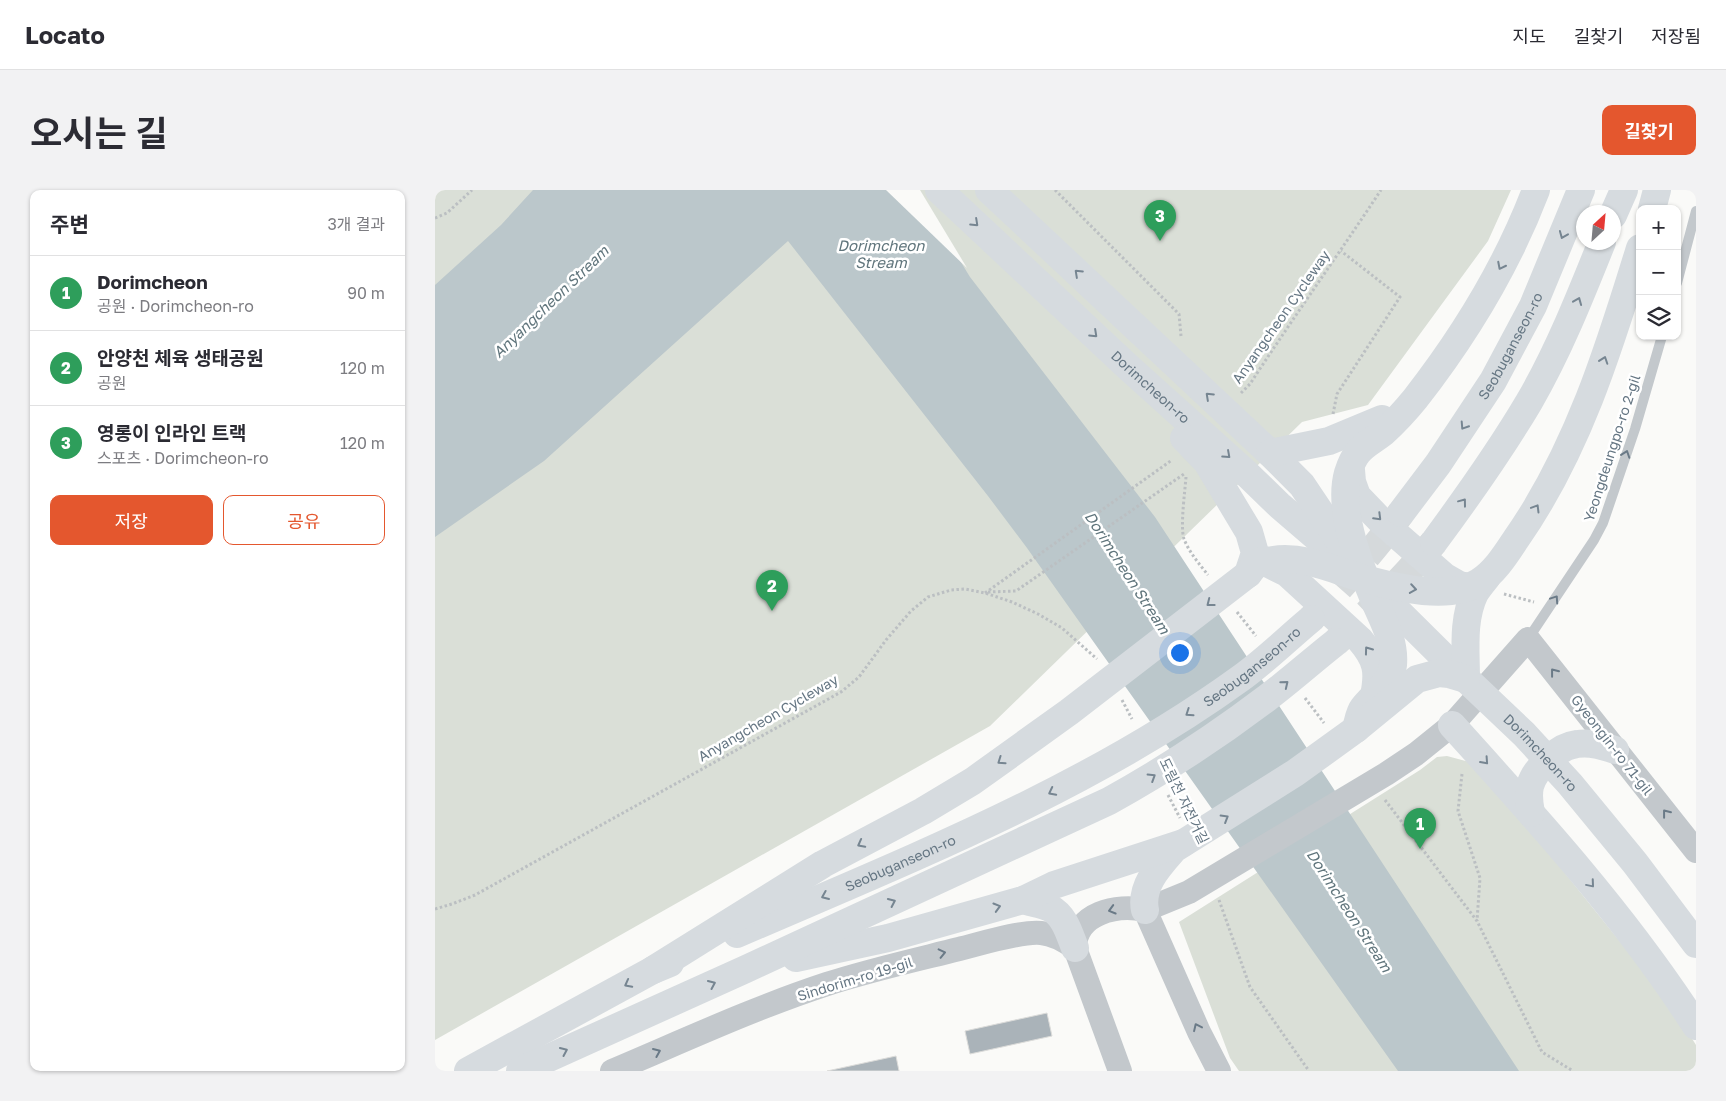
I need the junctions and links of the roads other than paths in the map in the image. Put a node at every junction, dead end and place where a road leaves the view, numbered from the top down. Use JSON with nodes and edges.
{"nodes":[{"id":1,"x":939,"y":190,"type":"edge"},
{"id":2,"x":989,"y":190,"type":"edge"},
{"id":3,"x":1535,"y":190,"type":"edge"},
{"id":4,"x":1581,"y":190,"type":"edge"},
{"id":5,"x":1624,"y":190,"type":"edge"},
{"id":6,"x":1657,"y":190,"type":"edge"},
{"id":7,"x":1617,"y":205,"type":"edge"},
{"id":8,"x":1653,"y":205,"type":"edge"},
{"id":9,"x":1696,"y":211,"type":"edge"},
{"id":10,"x":1599,"y":250,"type":"edge"},
{"id":11,"x":1639,"y":250,"type":"edge"},
{"id":12,"x":1681,"y":267,"type":"edge"},
{"id":13,"x":1661,"y":340,"type":"edge"},
{"id":14,"x":1128,"y":366,"type":"junction"},
{"id":15,"x":1410,"y":405,"type":"junction"},
{"id":16,"x":1270,"y":453,"type":"junction"},
{"id":17,"x":1353,"y":461,"type":"junction"},
{"id":18,"x":1401,"y":514,"type":"tunnel mouth"},
{"id":19,"x":1434,"y":542,"type":"tunnel mouth"},
{"id":20,"x":1254,"y":568,"type":"junction"},
{"id":21,"x":1365,"y":579,"type":"junction"},
{"id":22,"x":1486,"y":586,"type":"junction"},
{"id":23,"x":1311,"y":619,"type":"tunnel mouth"},
{"id":24,"x":1528,"y":639,"type":"junction"},
{"id":25,"x":1336,"y":642,"type":"tunnel mouth"},
{"id":26,"x":1466,"y":679,"type":"junction"},
{"id":27,"x":1374,"y":696,"type":"junction"},
{"id":28,"x":1452,"y":725,"type":"junction"},
{"id":29,"x":1356,"y":729,"type":"junction"},
{"id":30,"x":1615,"y":750,"type":"junction"},
{"id":31,"x":1531,"y":813,"type":"junction"},
{"id":32,"x":1181,"y":831,"type":"junction"},
{"id":33,"x":1696,"y":851,"type":"edge"},
{"id":34,"x":1023,"y":900,"type":"junction"},
{"id":35,"x":1145,"y":910,"type":"junction"},
{"id":36,"x":1696,"y":944,"type":"edge"},
{"id":37,"x":1075,"y":948,"type":"junction"},
{"id":38,"x":746,"y":969,"type":"junction"},
{"id":39,"x":653,"y":970,"type":"junction"},
{"id":40,"x":1696,"y":1026,"type":"edge"},
{"id":41,"x":467,"y":1071,"type":"edge"},
{"id":42,"x":520,"y":1071,"type":"edge"},
{"id":43,"x":612,"y":1071,"type":"edge"},
{"id":44,"x":1120,"y":1071,"type":"edge"},
{"id":45,"x":1219,"y":1071,"type":"edge"}],
"edges":[{"from":1,"to":14,"type":"main road","name":"Dorimcheon-ro","one_way":true},
{"from":16,"to":2,"type":"main road","name":"Dorimcheon-ro","one_way":true},
{"from":3,"to":15,"type":"main road","one_way":true},
{"from":4,"to":18,"type":"main road","name":"Seobuganseon-ro","one_way":true},
{"from":5,"to":7,"type":"main road"},
{"from":6,"to":8,"type":"main road"},
{"from":9,"to":12,"type":"lane"},
{"from":19,"to":10,"type":"main road","one_way":true},
{"from":22,"to":11,"type":"main road","one_way":true},
{"from":24,"to":13,"type":"lane","name":"Yeongdeungpo-ro 2-gil","one_way":true},
{"from":14,"to":20,"type":"main road"},
{"from":14,"to":21,"type":"main road","name":"Dorimcheon-ro","one_way":true},
{"from":15,"to":16,"type":"main road"},
{"from":15,"to":17,"type":"main road"},
{"from":16,"to":21,"type":"main road","name":"Dorimcheon-ro"},
{"from":17,"to":21,"type":"main road"},
{"from":17,"to":22,"type":"main road","one_way":true},
{"from":20,"to":21,"type":"main road"},
{"from":27,"to":20,"type":"main road","one_way":true},
{"from":20,"to":39,"type":"main road","one_way":true},
{"from":21,"to":22,"type":"main road","one_way":true},
{"from":21,"to":26,"type":"main road","name":"Dorimcheon-ro"},
{"from":21,"to":27,"type":"main road"},
{"from":22,"to":26,"type":"main road"},
{"from":23,"to":39,"type":"main road","name":"Seobuganseon-ro","one_way":true},
{"from":24,"to":28,"type":"street"},
{"from":30,"to":24,"type":"street","name":"Gyeongin-ro 71-gil","one_way":true},
{"from":38,"to":25,"type":"main road","name":"Seobuganseon-ro","one_way":true},
{"from":26,"to":29,"type":"main road"},
{"from":26,"to":36,"type":"main road","name":"Dorimcheon-ro"},
{"from":27,"to":29,"type":"main road"},
{"from":28,"to":31,"type":"main road","one_way":true},
{"from":28,"to":35,"type":"street"},
{"from":32,"to":29,"type":"main road","one_way":true},
{"from":30,"to":31,"type":"main road"},
{"from":33,"to":30,"type":"street","name":"Gyeongin-ro 71-gil","one_way":true},
{"from":31,"to":40,"type":"main road","one_way":true},
{"from":32,"to":34,"type":"main road"},
{"from":32,"to":35,"type":"main road"},
{"from":34,"to":37,"type":"main road"},
{"from":38,"to":34,"type":"main road","one_way":true},
{"from":35,"to":37,"type":"street","one_way":true},
{"from":45,"to":35,"type":"street","one_way":true},
{"from":43,"to":37,"type":"street","name":"Sindorim-ro 19-gil","one_way":true},
{"from":37,"to":44,"type":"street"},
{"from":42,"to":38,"type":"main road","name":"Seobuganseon-ro","one_way":true},
{"from":39,"to":41,"type":"main road","name":"Seobuganseon-ro","one_way":true}]}
